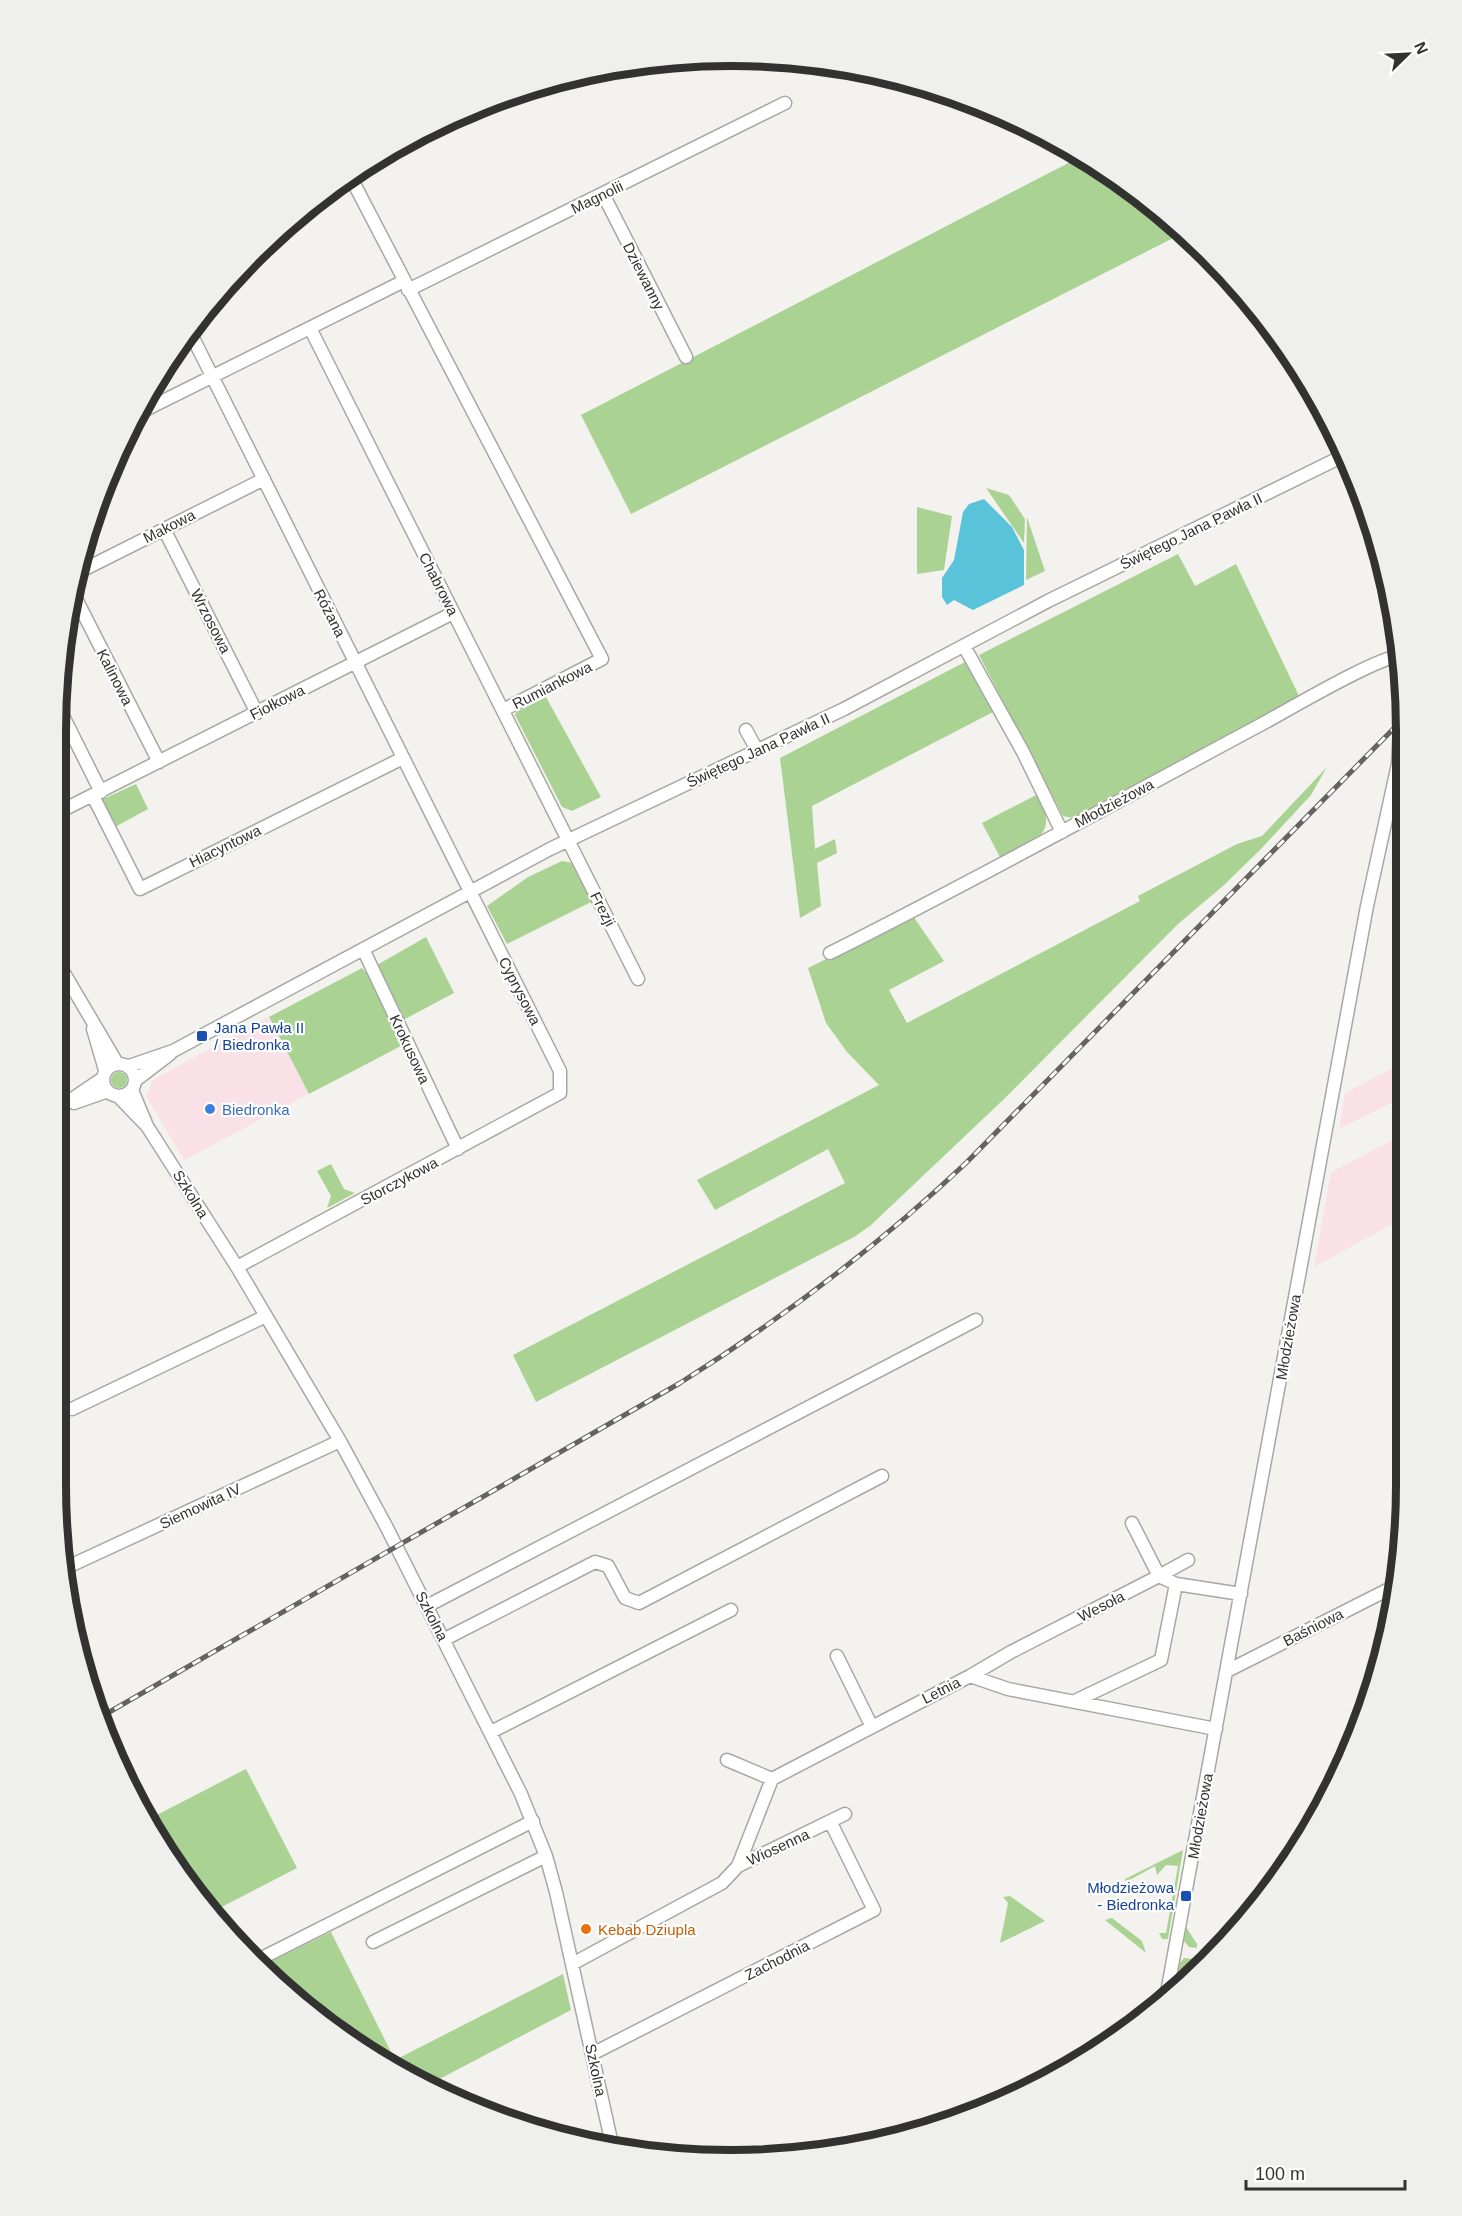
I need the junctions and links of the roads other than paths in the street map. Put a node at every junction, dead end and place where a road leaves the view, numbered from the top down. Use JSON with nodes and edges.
{"nodes":[{"id":1,"x":785,"y":103,"type":"dead end"},
{"id":2,"x":354,"y":184,"type":"edge"},
{"id":3,"x":603,"y":194,"type":"junction"},
{"id":4,"x":406,"y":286,"type":"junction"},
{"id":5,"x":310,"y":328,"type":"junction"},
{"id":6,"x":194,"y":339,"type":"edge"},
{"id":7,"x":686,"y":357,"type":"dead end"},
{"id":8,"x":212,"y":376,"type":"junction"},
{"id":9,"x":150,"y":407,"type":"edge"},
{"id":10,"x":1337,"y":459,"type":"edge"},
{"id":11,"x":264,"y":479,"type":"junction"},
{"id":12,"x":165,"y":529,"type":"junction"},
{"id":13,"x":87,"y":567,"type":"edge"},
{"id":14,"x":79,"y":604,"type":"edge"},
{"id":15,"x":453,"y":613,"type":"junction"},
{"id":16,"x":964,"y":646,"type":"junction"},
{"id":17,"x":1392,"y":659,"type":"edge"},
{"id":18,"x":355,"y":663,"type":"junction"},
{"id":19,"x":503,"y":710,"type":"junction"},
{"id":20,"x":257,"y":713,"type":"junction"},
{"id":21,"x":66,"y":724,"type":"edge"},
{"id":22,"x":746,"y":730,"type":"dead end"},
{"id":23,"x":757,"y":750,"type":"junction"},
{"id":24,"x":403,"y":758,"type":"junction"},
{"id":25,"x":159,"y":762,"type":"junction"},
{"id":26,"x":1396,"y":784,"type":"edge"},
{"id":27,"x":97,"y":794,"type":"junction"},
{"id":28,"x":66,"y":809,"type":"edge"},
{"id":29,"x":1062,"y":832,"type":"junction"},
{"id":30,"x":568,"y":840,"type":"junction"},
{"id":31,"x":471,"y":891,"type":"junction"},
{"id":32,"x":363,"y":949,"type":"junction"},
{"id":33,"x":830,"y":953,"type":"dead end"},
{"id":34,"x":66,"y":977,"type":"edge"},
{"id":35,"x":638,"y":979,"type":"dead end"},
{"id":36,"x":91,"y":1022,"type":"junction"},
{"id":37,"x":173,"y":1051,"type":"junction"},
{"id":38,"x":123,"y":1065,"type":"junction"},
{"id":39,"x":104,"y":1074,"type":"junction"},
{"id":40,"x":134,"y":1085,"type":"junction"},
{"id":41,"x":560,"y":1093,"type":"joint"},
{"id":42,"x":113,"y":1094,"type":"junction"},
{"id":43,"x":66,"y":1104,"type":"edge"},
{"id":44,"x":66,"y":1106,"type":"edge"},
{"id":45,"x":147,"y":1126,"type":"junction"},
{"id":46,"x":458,"y":1149,"type":"junction"},
{"id":47,"x":237,"y":1267,"type":"junction"},
{"id":48,"x":266,"y":1316,"type":"junction"},
{"id":49,"x":976,"y":1320,"type":"dead end"},
{"id":50,"x":72,"y":1409,"type":"dead end"},
{"id":51,"x":340,"y":1441,"type":"junction"},
{"id":52,"x":882,"y":1476,"type":"dead end"},
{"id":53,"x":1131,"y":1522,"type":"dead end"},
{"id":54,"x":1188,"y":1560,"type":"dead end"},
{"id":55,"x":71,"y":1565,"type":"edge"},
{"id":56,"x":1159,"y":1576,"type":"junction"},
{"id":57,"x":1176,"y":1584,"type":"junction"},
{"id":58,"x":1387,"y":1590,"type":"edge"},
{"id":59,"x":1241,"y":1594,"type":"junction"},
{"id":60,"x":427,"y":1606,"type":"junction"},
{"id":61,"x":731,"y":1610,"type":"dead end"},
{"id":62,"x":445,"y":1639,"type":"junction"},
{"id":63,"x":837,"y":1656,"type":"dead end"},
{"id":64,"x":1227,"y":1671,"type":"junction"},
{"id":65,"x":970,"y":1676,"type":"junction"},
{"id":66,"x":1077,"y":1700,"type":"junction"},
{"id":67,"x":871,"y":1725,"type":"junction"},
{"id":68,"x":1216,"y":1729,"type":"junction"},
{"id":69,"x":491,"y":1732,"type":"junction"},
{"id":70,"x":727,"y":1760,"type":"dead end"},
{"id":71,"x":772,"y":1779,"type":"junction"},
{"id":72,"x":845,"y":1814,"type":"dead end"},
{"id":73,"x":533,"y":1821,"type":"junction"},
{"id":74,"x":831,"y":1822,"type":"junction"},
{"id":75,"x":546,"y":1856,"type":"junction"},
{"id":76,"x":738,"y":1866,"type":"junction"},
{"id":77,"x":373,"y":1942,"type":"dead end"},
{"id":78,"x":263,"y":1957,"type":"edge"},
{"id":79,"x":572,"y":1964,"type":"junction"},
{"id":80,"x":1168,"y":1986,"type":"edge"},
{"id":81,"x":592,"y":2054,"type":"junction"},
{"id":82,"x":611,"y":2139,"type":"edge"}],
"edges":[{"from":1,"to":3,"type":"street","name":"Magnolii"},
{"from":2,"to":4,"type":"street"},
{"from":3,"to":4,"type":"street","name":"Magnolii"},
{"from":3,"to":7,"type":"street","name":"Dziewanny"},
{"from":4,"to":5,"type":"street","name":"Magnolii"},
{"from":4,"to":19,"type":"street","name":"Rumiankowa"},
{"from":5,"to":8,"type":"street","name":"Magnolii"},
{"from":5,"to":15,"type":"street","name":"Chabrowa"},
{"from":6,"to":8,"type":"street","name":"Różana"},
{"from":8,"to":9,"type":"street","name":"Magnolii"},
{"from":8,"to":11,"type":"street","name":"Różana"},
{"from":10,"to":16,"type":"street","name":"Świętego Jana Pawła II"},
{"from":11,"to":12,"type":"street","name":"Makowa"},
{"from":11,"to":18,"type":"street","name":"Różana"},
{"from":12,"to":13,"type":"street","name":"Makowa"},
{"from":12,"to":20,"type":"street","name":"Wrzosowa"},
{"from":14,"to":25,"type":"street","name":"Kalinowa"},
{"from":15,"to":18,"type":"street","name":"Fiołkowa"},
{"from":15,"to":19,"type":"street","name":"Chabrowa"},
{"from":16,"to":23,"type":"street","name":"Świętego Jana Pawła II"},
{"from":16,"to":29,"type":"street"},
{"from":17,"to":29,"type":"street","name":"Młodzieżowa"},
{"from":18,"to":20,"type":"street","name":"Fiołkowa"},
{"from":18,"to":24,"type":"street","name":"Różana"},
{"from":19,"to":30,"type":"street","name":"Chabrowa"},
{"from":20,"to":25,"type":"street","name":"Fiołkowa"},
{"from":21,"to":27,"type":"street"},
{"from":22,"to":23,"type":"street"},
{"from":23,"to":30,"type":"street","name":"Świętego Jana Pawła II"},
{"from":24,"to":27,"type":"street","name":"Hiacyntowa"},
{"from":24,"to":31,"type":"street","name":"Różana"},
{"from":25,"to":27,"type":"street","name":"Fiołkowa"},
{"from":26,"to":59,"type":"street","name":"Młodzieżowa"},
{"from":27,"to":28,"type":"street","name":"Fiołkowa"},
{"from":29,"to":33,"type":"street","name":"Młodzieżowa"},
{"from":30,"to":31,"type":"street","name":"Świętego Jana Pawła II"},
{"from":30,"to":35,"type":"street","name":"Frezji"},
{"from":31,"to":32,"type":"street","name":"Świętego Jana Pawła II"},
{"from":31,"to":41,"type":"street","name":"Cyprysowa"},
{"from":32,"to":37,"type":"street","name":"Świętego Jana Pawła II"},
{"from":32,"to":46,"type":"street","name":"Krokusowa"},
{"from":34,"to":36,"type":"street"},
{"from":36,"to":38,"type":"street"},
{"from":36,"to":39,"type":"street"},
{"from":37,"to":38,"type":"street","name":"Świętego Jana Pawła II"},
{"from":37,"to":40,"type":"street","name":"Świętego Jana Pawła II"},
{"from":38,"to":39,"type":"street","name":"Świętego Jana Pawła II"},
{"from":38,"to":40,"type":"street","name":"Szkolna"},
{"from":39,"to":42,"type":"street"},
{"from":39,"to":43,"type":"street"},
{"from":40,"to":42,"type":"street","name":"Świętego Jana Pawła II"},
{"from":40,"to":45,"type":"street","name":"Szkolna"},
{"from":41,"to":46,"type":"street","name":"Storczykowa"},
{"from":42,"to":44,"type":"street"},
{"from":42,"to":45,"type":"street","name":"Szkolna"},
{"from":45,"to":47,"type":"street","name":"Szkolna"},
{"from":46,"to":47,"type":"street","name":"Storczykowa"},
{"from":47,"to":48,"type":"street","name":"Szkolna"},
{"from":48,"to":50,"type":"street"},
{"from":48,"to":51,"type":"street","name":"Szkolna"},
{"from":49,"to":60,"type":"street"},
{"from":51,"to":55,"type":"street","name":"Siemowita IV"},
{"from":51,"to":60,"type":"street","name":"Szkolna"},
{"from":52,"to":62,"type":"street"},
{"from":53,"to":56,"type":"street"},
{"from":54,"to":56,"type":"street","name":"Wesoła"},
{"from":56,"to":57,"type":"street"},
{"from":56,"to":65,"type":"street","name":"Wesoła"},
{"from":57,"to":59,"type":"street"},
{"from":57,"to":66,"type":"street"},
{"from":58,"to":64,"type":"street","name":"Baśniowa"},
{"from":59,"to":64,"type":"street","name":"Młodzieżowa"},
{"from":60,"to":62,"type":"street","name":"Szkolna"},
{"from":61,"to":69,"type":"street"},
{"from":62,"to":69,"type":"street","name":"Szkolna"},
{"from":63,"to":67,"type":"street"},
{"from":64,"to":68,"type":"street","name":"Młodzieżowa"},
{"from":65,"to":66,"type":"street","name":"Letnia"},
{"from":65,"to":67,"type":"street","name":"Letnia"},
{"from":66,"to":68,"type":"street","name":"Letnia"},
{"from":67,"to":71,"type":"street","name":"Letnia"},
{"from":68,"to":80,"type":"street","name":"Młodzieżowa"},
{"from":69,"to":73,"type":"street","name":"Szkolna"},
{"from":70,"to":71,"type":"street"},
{"from":71,"to":76,"type":"street"},
{"from":72,"to":74,"type":"street","name":"Wiosenna"},
{"from":73,"to":75,"type":"street","name":"Szkolna"},
{"from":73,"to":78,"type":"street"},
{"from":74,"to":76,"type":"street","name":"Wiosenna"},
{"from":74,"to":81,"type":"street","name":"Zachodnia"},
{"from":75,"to":77,"type":"street"},
{"from":75,"to":79,"type":"street","name":"Szkolna"},
{"from":76,"to":79,"type":"street","name":"Wiosenna"},
{"from":79,"to":81,"type":"street","name":"Szkolna"},
{"from":81,"to":82,"type":"street","name":"Szkolna"}]}
